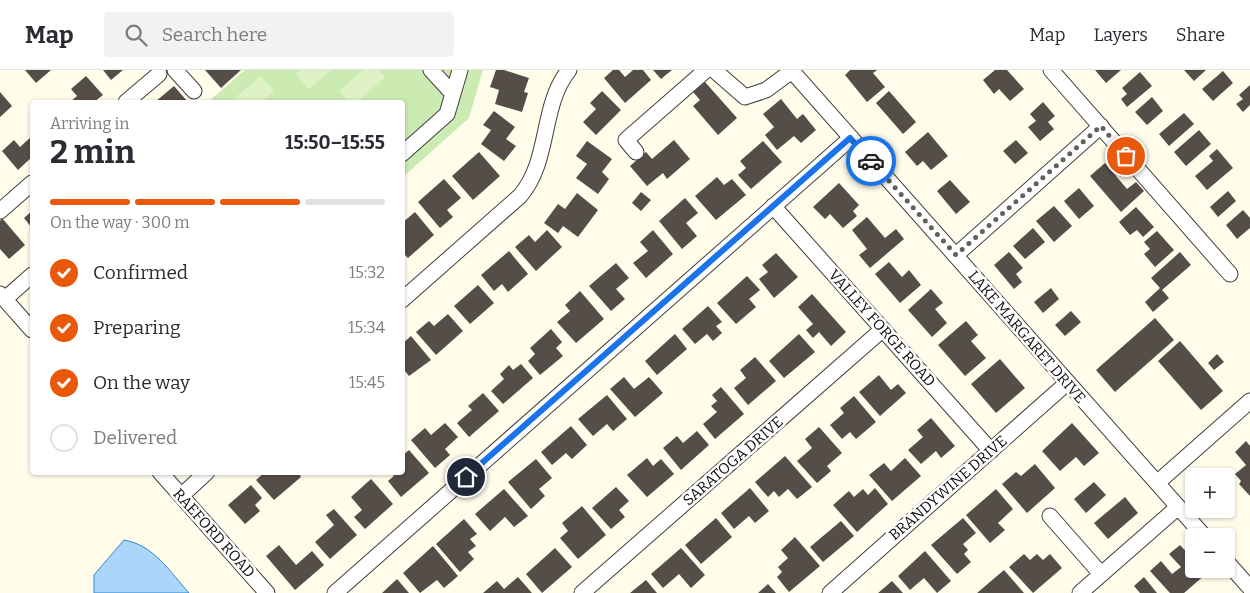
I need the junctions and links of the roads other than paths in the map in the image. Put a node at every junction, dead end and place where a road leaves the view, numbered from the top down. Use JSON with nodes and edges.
{"nodes":[{"id":1,"x":175,"y":70,"type":"edge"},
{"id":2,"x":431,"y":70,"type":"edge"},
{"id":3,"x":460,"y":70,"type":"edge"},
{"id":4,"x":569,"y":70,"type":"edge"},
{"id":5,"x":706,"y":70,"type":"edge"},
{"id":6,"x":714,"y":70,"type":"edge"},
{"id":7,"x":1051,"y":70,"type":"edge"},
{"id":8,"x":796,"y":72,"type":"edge"},
{"id":9,"x":159,"y":74,"type":"dead end"},
{"id":10,"x":194,"y":92,"type":"dead end"},
{"id":11,"x":453,"y":94,"type":"junction"},
{"id":12,"x":128,"y":100,"type":"edge"},
{"id":13,"x":1101,"y":126,"type":"junction"},
{"id":14,"x":850,"y":138,"type":"junction"},
{"id":15,"x":405,"y":151,"type":"edge"},
{"id":16,"x":636,"y":152,"type":"dead end"},
{"id":17,"x":30,"y":185,"type":"edge"},
{"id":18,"x":773,"y":206,"type":"junction"},
{"id":19,"x":0,"y":211,"type":"edge"},
{"id":20,"x":956,"y":255,"type":"junction"},
{"id":21,"x":1230,"y":274,"type":"dead end"},
{"id":22,"x":30,"y":276,"type":"edge"},
{"id":23,"x":2,"y":296,"type":"edge"},
{"id":24,"x":405,"y":297,"type":"edge"},
{"id":25,"x":30,"y":328,"type":"edge"},
{"id":26,"x":883,"y":329,"type":"junction"},
{"id":27,"x":1067,"y":383,"type":"junction"},
{"id":28,"x":1250,"y":401,"type":"edge"},
{"id":29,"x":991,"y":450,"type":"junction"},
{"id":30,"x":163,"y":475,"type":"edge"},
{"id":31,"x":205,"y":475,"type":"edge"},
{"id":32,"x":1157,"y":483,"type":"junction"},
{"id":33,"x":181,"y":496,"type":"junction"},
{"id":34,"x":1178,"y":507,"type":"junction"},
{"id":35,"x":1050,"y":516,"type":"dead end"},
{"id":36,"x":1197,"y":528,"type":"edge"},
{"id":37,"x":1235,"y":572,"type":"edge"},
{"id":38,"x":1101,"y":574,"type":"junction"},
{"id":39,"x":1250,"y":588,"type":"edge"},
{"id":40,"x":267,"y":593,"type":"edge"},
{"id":41,"x":334,"y":593,"type":"edge"},
{"id":42,"x":582,"y":593,"type":"edge"},
{"id":43,"x":830,"y":593,"type":"edge"},
{"id":44,"x":1080,"y":593,"type":"edge"}],
"edges":[{"from":1,"to":10,"type":"street"},
{"from":2,"to":11,"type":"street"},
{"from":3,"to":11,"type":"street"},
{"from":4,"to":24,"type":"street"},
{"from":5,"to":16,"type":"street"},
{"from":6,"to":8,"type":"street"},
{"from":7,"to":13,"type":"street"},
{"from":8,"to":14,"type":"street","name":"LAKE MARGARET DRIVE"},
{"from":9,"to":12,"type":"street"},
{"from":11,"to":15,"type":"street"},
{"from":13,"to":20,"type":"street"},
{"from":13,"to":21,"type":"street"},
{"from":14,"to":18,"type":"street"},
{"from":14,"to":20,"type":"street","name":"LAKE MARGARET DRIVE"},
{"from":17,"to":19,"type":"street"},
{"from":18,"to":26,"type":"street","name":"VALLEY FORGE ROAD"},
{"from":18,"to":41,"type":"street"},
{"from":20,"to":27,"type":"street","name":"LAKE MARGARET DRIVE"},
{"from":22,"to":23,"type":"street"},
{"from":23,"to":25,"type":"street"},
{"from":26,"to":29,"type":"street","name":"VALLEY FORGE ROAD"},
{"from":26,"to":42,"type":"street","name":"SARATOGA DRIVE"},
{"from":27,"to":29,"type":"street","name":"BRANDYWINE DRIVE"},
{"from":27,"to":32,"type":"street","name":"LAKE MARGARET DRIVE"},
{"from":28,"to":32,"type":"street"},
{"from":29,"to":43,"type":"street","name":"BRANDYWINE DRIVE"},
{"from":30,"to":33,"type":"street","name":"RAEFORD ROAD"},
{"from":31,"to":33,"type":"street"},
{"from":32,"to":34,"type":"street","name":"LAKE MARGARET DRIVE"},
{"from":33,"to":40,"type":"street","name":"RAEFORD ROAD"},
{"from":34,"to":36,"type":"street","name":"LAKE MARGARET DRIVE"},
{"from":34,"to":38,"type":"street"},
{"from":35,"to":38,"type":"street"},
{"from":37,"to":39,"type":"street"},
{"from":38,"to":44,"type":"street"}]}
